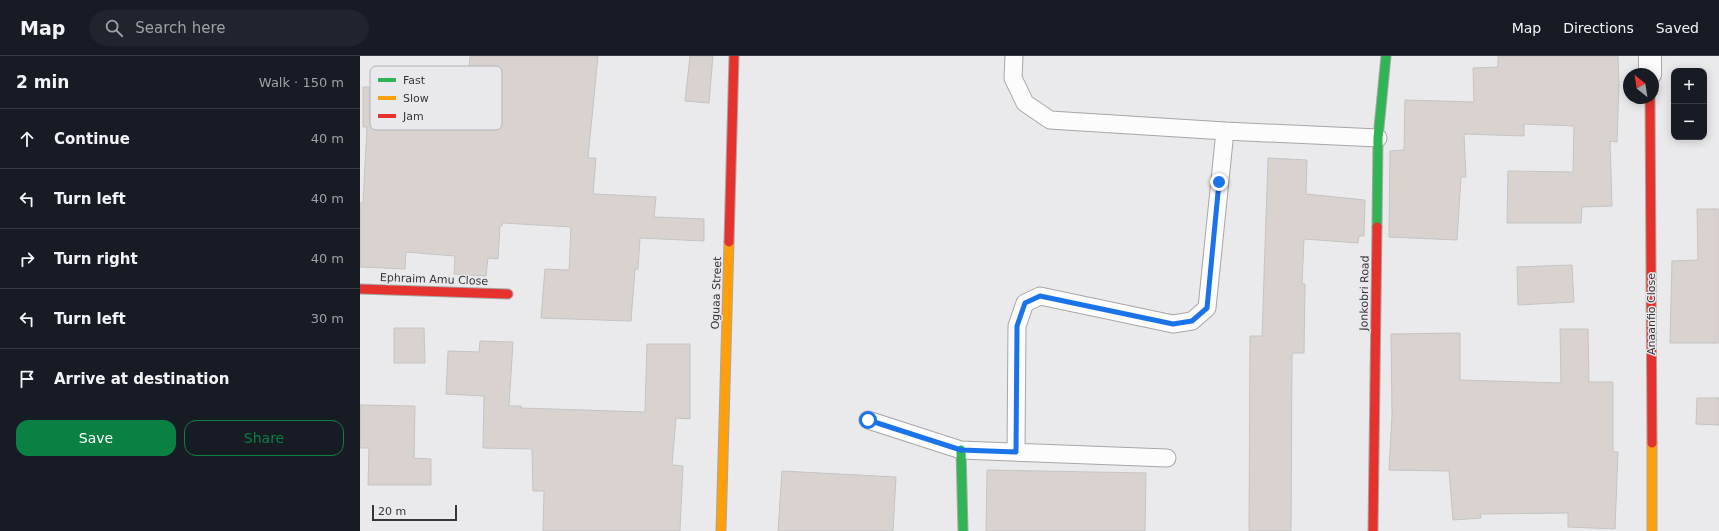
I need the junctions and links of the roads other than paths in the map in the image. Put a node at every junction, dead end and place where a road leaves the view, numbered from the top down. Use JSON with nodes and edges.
{"nodes":[{"id":1,"x":734,"y":56,"type":"edge"},
{"id":2,"x":1014,"y":56,"type":"edge"},
{"id":3,"x":1386,"y":56,"type":"edge"},
{"id":4,"x":1650,"y":56,"type":"edge"},
{"id":5,"x":1650,"y":68,"type":"edge"},
{"id":6,"x":1650,"y":104,"type":"edge"},
{"id":7,"x":1225,"y":131,"type":"junction"},
{"id":8,"x":1378,"y":138,"type":"junction"},
{"id":9,"x":360,"y":289,"type":"edge"},
{"id":10,"x":508,"y":294,"type":"dead end"},
{"id":11,"x":868,"y":420,"type":"dead end"},
{"id":12,"x":961,"y":450,"type":"junction"},
{"id":13,"x":1016,"y":452,"type":"junction"},
{"id":14,"x":1167,"y":458,"type":"dead end"},
{"id":15,"x":721,"y":531,"type":"edge"},
{"id":16,"x":963,"y":531,"type":"edge"},
{"id":17,"x":1373,"y":531,"type":"edge"},
{"id":18,"x":1652,"y":531,"type":"edge"}],
"edges":[{"from":1,"to":15,"type":"street","name":"Oguaa Street"},
{"from":2,"to":7,"type":"lane"},
{"from":3,"to":8,"type":"street","name":"Jonkobri Road"},
{"from":4,"to":5,"type":"street"},
{"from":6,"to":18,"type":"street","name":"Anaanfio Close"},
{"from":7,"to":8,"type":"lane"},
{"from":7,"to":13,"type":"lane"},
{"from":8,"to":17,"type":"street","name":"Jonkobri Road"},
{"from":9,"to":10,"type":"street","name":"Ephraim Amu Close"},
{"from":11,"to":12,"type":"lane"},
{"from":12,"to":13,"type":"lane"},
{"from":12,"to":16,"type":"street"},
{"from":13,"to":14,"type":"lane"}]}
